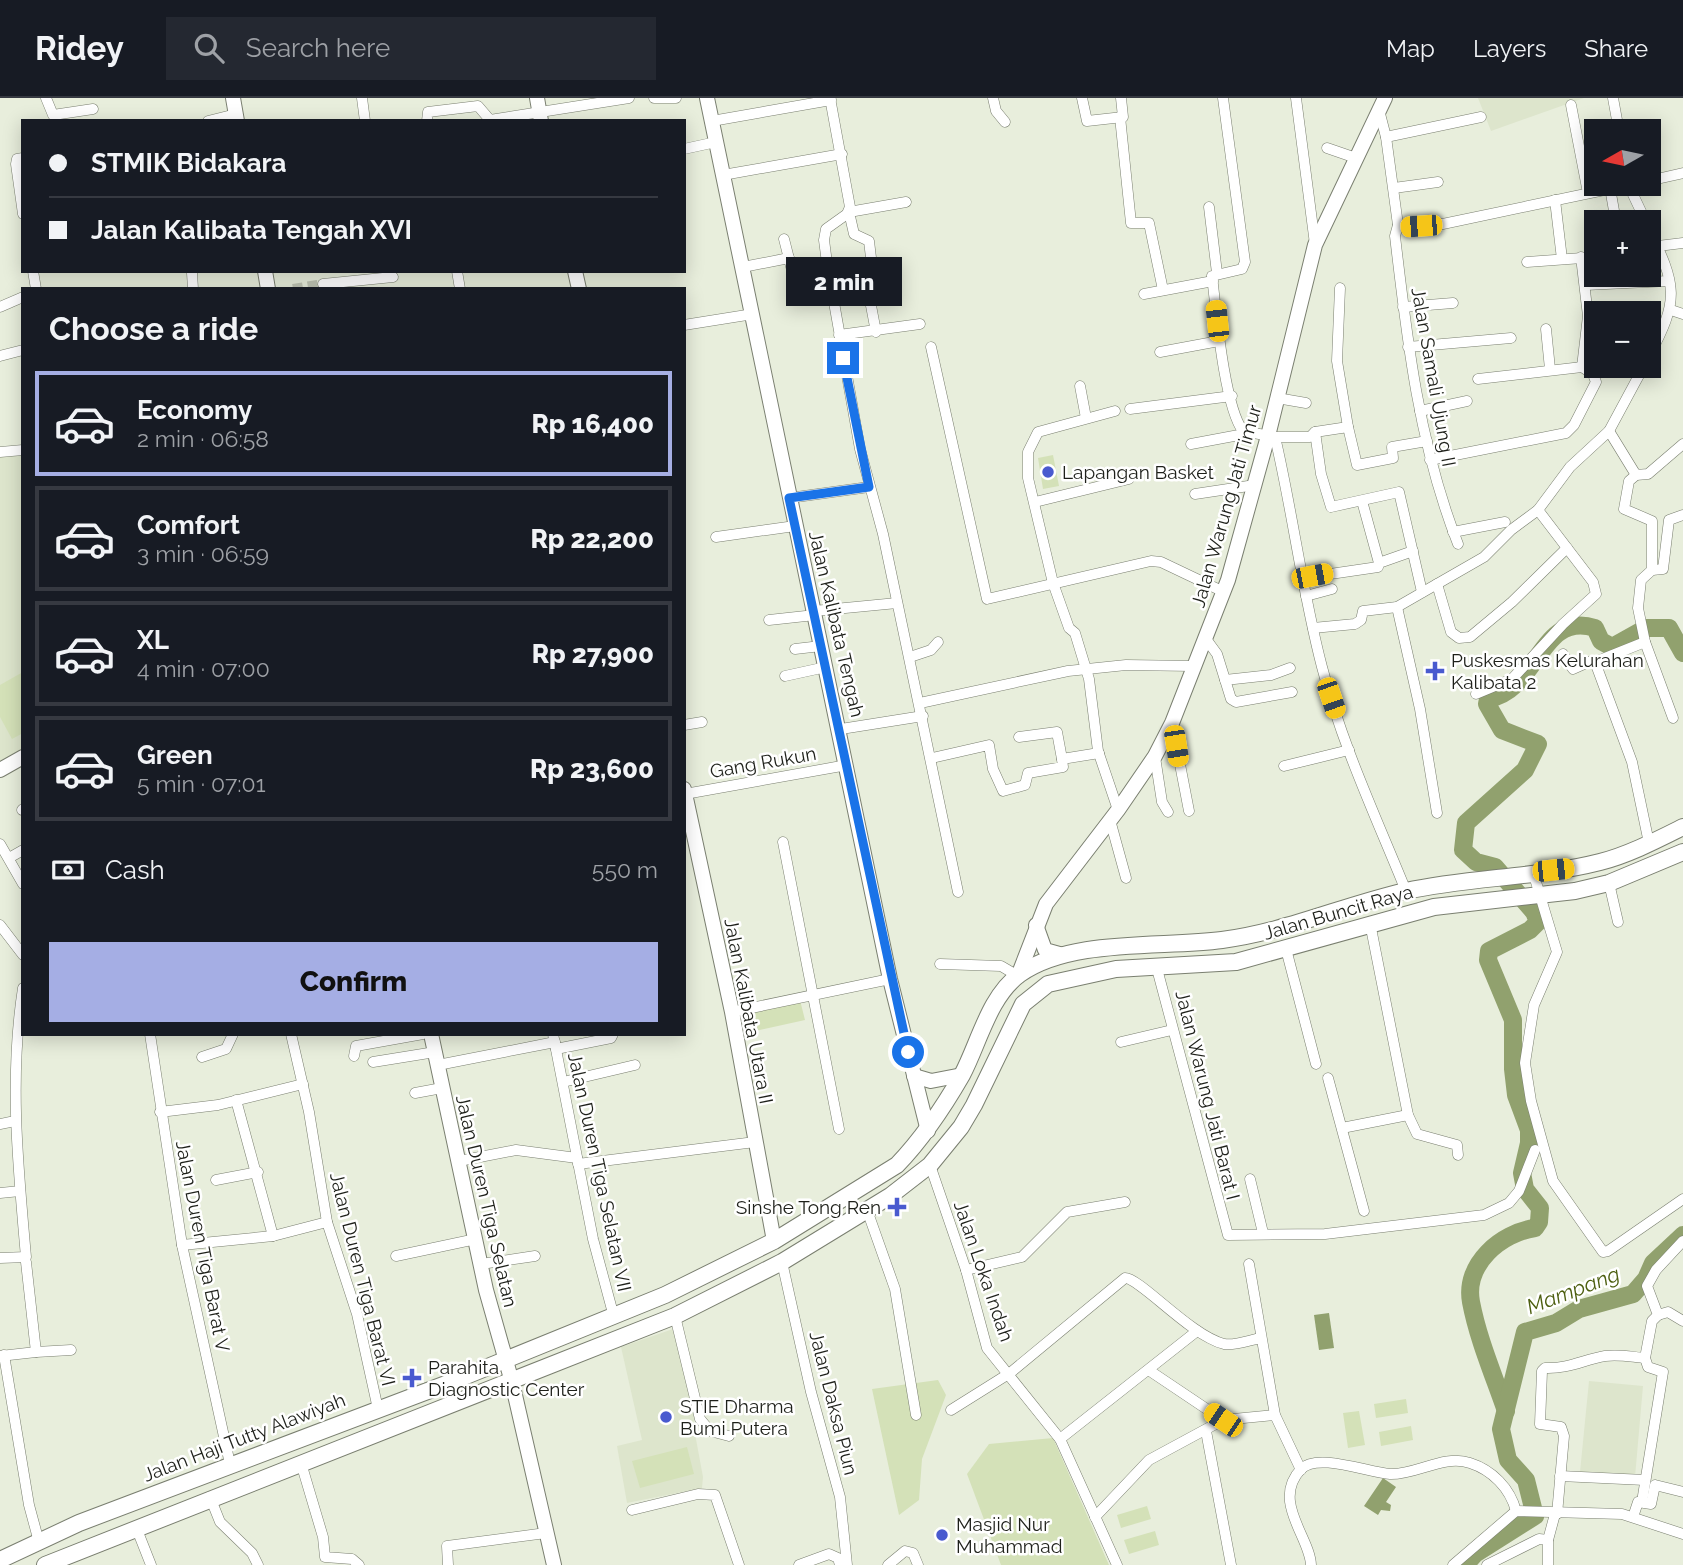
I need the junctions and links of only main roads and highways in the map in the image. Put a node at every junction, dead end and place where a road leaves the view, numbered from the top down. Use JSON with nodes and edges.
{"nodes":[{"id":1,"x":1683,"y":827,"type":"edge"},
{"id":2,"x":1683,"y":852,"type":"edge"},
{"id":3,"x":591,"y":1327,"type":"junction"},
{"id":4,"x":597,"y":1347,"type":"junction"},
{"id":5,"x":509,"y":1372,"type":"junction"},
{"id":6,"x":0,"y":1560,"type":"edge"},
{"id":7,"x":45,"y":1565,"type":"edge"}],
"edges":[{"from":1,"to":3,"type":"main road","name":"Jalan Buncit Raya"},
{"from":2,"to":4,"type":"main road","name":"Jalan Buncit Raya"},
{"from":3,"to":4,"type":"main road"},
{"from":3,"to":5,"type":"main road"},
{"from":4,"to":5,"type":"main road","name":"Jalan Buncit Raya"},
{"from":5,"to":6,"type":"main road","name":"Jalan Haji Tutty Alawiyah"},
{"from":5,"to":7,"type":"main road"}]}
